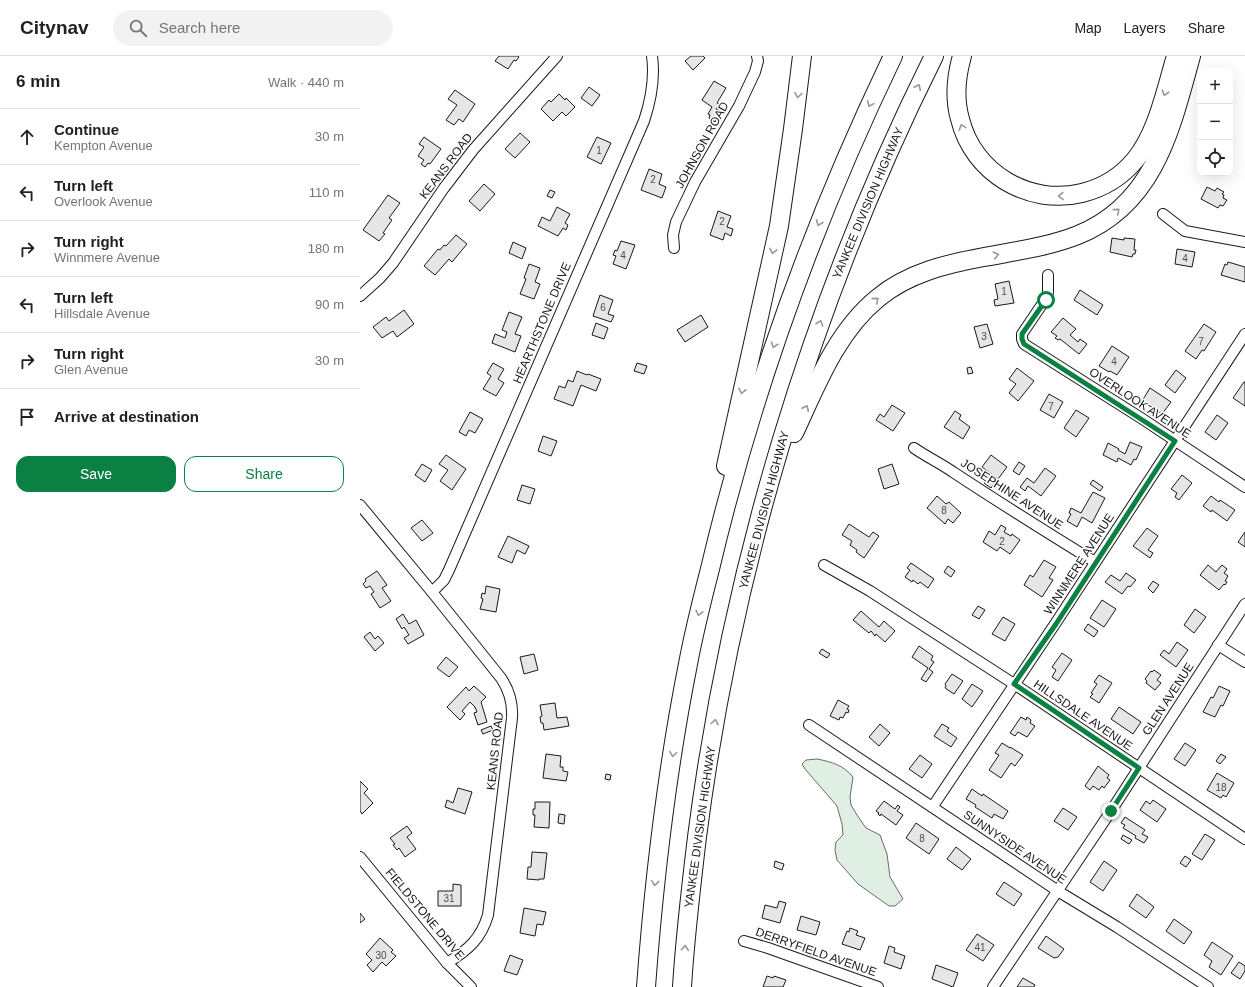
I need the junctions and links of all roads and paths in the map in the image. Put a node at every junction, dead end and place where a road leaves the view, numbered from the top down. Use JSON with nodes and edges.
{"nodes":[{"id":1,"x":557,"y":56,"type":"edge"},
{"id":2,"x":652,"y":56,"type":"edge"},
{"id":3,"x":757,"y":56,"type":"edge"},
{"id":4,"x":802,"y":56,"type":"edge"},
{"id":5,"x":890,"y":56,"type":"edge"},
{"id":6,"x":893,"y":56,"type":"edge"},
{"id":7,"x":934,"y":56,"type":"edge"},
{"id":8,"x":962,"y":56,"type":"edge"},
{"id":9,"x":1176,"y":56,"type":"edge"},
{"id":10,"x":1191,"y":56,"type":"edge"},
{"id":11,"x":883,"y":77,"type":"junction"},
{"id":12,"x":1163,"y":214,"type":"dead end"},
{"id":13,"x":1245,"y":242,"type":"edge"},
{"id":14,"x":674,"y":248,"type":"dead end"},
{"id":15,"x":1048,"y":275,"type":"dead end"},
{"id":16,"x":360,"y":296,"type":"edge"},
{"id":17,"x":1243,"y":341,"type":"edge"},
{"id":18,"x":1175,"y":441,"type":"junction"},
{"id":19,"x":914,"y":448,"type":"dead end"},
{"id":20,"x":1245,"y":487,"type":"edge"},
{"id":21,"x":766,"y":494,"type":"junction"},
{"id":22,"x":360,"y":505,"type":"edge"},
{"id":23,"x":1095,"y":562,"type":"junction"},
{"id":24,"x":824,"y":565,"type":"dead end"},
{"id":25,"x":708,"y":575,"type":"junction"},
{"id":26,"x":432,"y":592,"type":"junction"},
{"id":27,"x":1245,"y":604,"type":"edge"},
{"id":28,"x":1218,"y":645,"type":"junction"},
{"id":29,"x":1245,"y":662,"type":"edge"},
{"id":30,"x":1014,"y":684,"type":"junction"},
{"id":31,"x":809,"y":725,"type":"dead end"},
{"id":32,"x":1139,"y":768,"type":"junction"},
{"id":33,"x":933,"y":806,"type":"junction"},
{"id":34,"x":1245,"y":839,"type":"edge"},
{"id":35,"x":360,"y":856,"type":"edge"},
{"id":36,"x":1057,"y":891,"type":"junction"},
{"id":37,"x":744,"y":941,"type":"dead end"},
{"id":38,"x":447,"y":963,"type":"junction"},
{"id":39,"x":471,"y":987,"type":"edge"},
{"id":40,"x":646,"y":987,"type":"edge"},
{"id":41,"x":682,"y":987,"type":"edge"},
{"id":42,"x":878,"y":987,"type":"edge"},
{"id":43,"x":993,"y":987,"type":"edge"},
{"id":44,"x":1208,"y":987,"type":"edge"}],
"edges":[{"from":1,"to":16,"type":"street","name":"KEANS ROAD"},
{"from":2,"to":26,"type":"street","name":"HEARTHSTONE DRIVE"},
{"from":3,"to":14,"type":"street","name":"JOHNSON ROAD"},
{"from":4,"to":25,"type":"highway","one_way":true},
{"from":5,"to":11,"type":"highway"},
{"from":6,"to":11,"type":"highway"},
{"from":21,"to":7,"type":"highway","name":"YANKEE DIVISION HIGHWAY","one_way":true},
{"from":9,"to":8,"type":"highway","one_way":true},
{"from":21,"to":10,"type":"highway","one_way":true},
{"from":11,"to":25,"type":"highway","one_way":true},
{"from":12,"to":13,"type":"street"},
{"from":15,"to":18,"type":"street","name":"OVERLOOK AVENUE"},
{"from":17,"to":18,"type":"street","name":"WINNMERE AVENUE"},
{"from":18,"to":20,"type":"street","name":"OVERLOOK AVENUE"},
{"from":18,"to":23,"type":"street","name":"WINNMERE AVENUE"},
{"from":19,"to":23,"type":"street","name":"JOSEPHINE AVENUE"},
{"from":41,"to":21,"type":"highway","name":"YANKEE DIVISION HIGHWAY","one_way":true},
{"from":22,"to":26,"type":"street","name":"KEANS ROAD"},
{"from":23,"to":30,"type":"street","name":"WINNMERE AVENUE"},
{"from":24,"to":30,"type":"street","name":"HILLSDALE AVENUE"},
{"from":25,"to":40,"type":"highway","one_way":true},
{"from":26,"to":38,"type":"street","name":"KEANS ROAD"},
{"from":27,"to":28,"type":"street","name":"GLEN AVENUE"},
{"from":28,"to":29,"type":"street"},
{"from":28,"to":32,"type":"street","name":"GLEN AVENUE"},
{"from":30,"to":32,"type":"street","name":"HILLSDALE AVENUE"},
{"from":30,"to":33,"type":"street","name":"WINNMERE AVENUE"},
{"from":31,"to":33,"type":"street","name":"SUNNYSIDE AVENUE"},
{"from":32,"to":34,"type":"street","name":"HILLSDALE AVENUE"},
{"from":32,"to":36,"type":"street","name":"GLEN AVENUE"},
{"from":33,"to":36,"type":"street","name":"SUNNYSIDE AVENUE"},
{"from":35,"to":38,"type":"street","name":"FIELDSTONE DRIVE"},
{"from":36,"to":43,"type":"street","name":"GLEN AVENUE"},
{"from":36,"to":44,"type":"street","name":"SUNNYSIDE AVENUE"},
{"from":37,"to":42,"type":"street","name":"DERRYFIELD AVENUE"},
{"from":38,"to":39,"type":"street","name":"FIELDSTONE DRIVE"}]}
